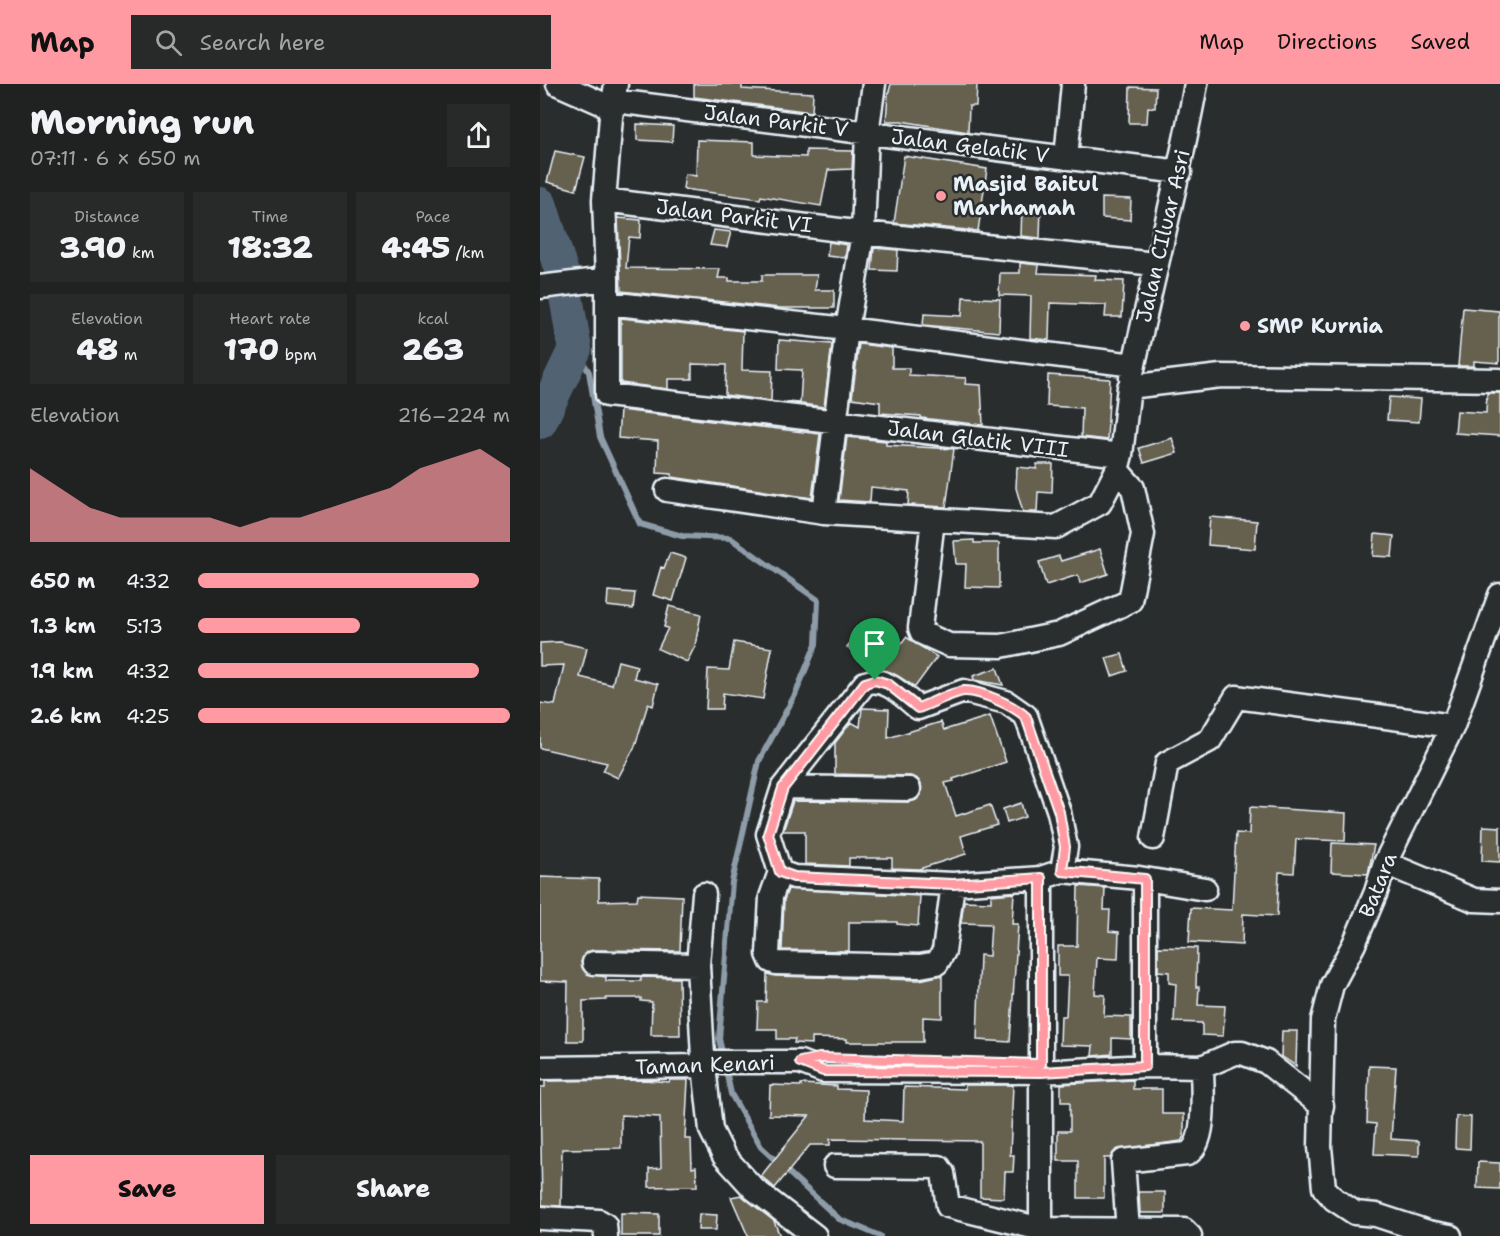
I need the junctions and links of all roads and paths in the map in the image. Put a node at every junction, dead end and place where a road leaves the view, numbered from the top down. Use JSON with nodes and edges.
{"nodes":[{"id":1,"x":558,"y":84,"type":"edge"},
{"id":2,"x":874,"y":84,"type":"edge"},
{"id":3,"x":1073,"y":84,"type":"edge"},
{"id":4,"x":1196,"y":84,"type":"edge"},
{"id":5,"x":610,"y":96,"type":"edge"},
{"id":6,"x":867,"y":133,"type":"junction"},
{"id":7,"x":1066,"y":158,"type":"junction"},
{"id":8,"x":1180,"y":172,"type":"junction"},
{"id":9,"x":604,"y":200,"type":"junction"},
{"id":10,"x":863,"y":233,"type":"junction"},
{"id":11,"x":1155,"y":264,"type":"junction"},
{"id":12,"x":598,"y":280,"type":"junction"},
{"id":13,"x":540,"y":287,"type":"edge"},
{"id":14,"x":607,"y":303,"type":"junction"},
{"id":15,"x":847,"y":329,"type":"junction"},
{"id":16,"x":1134,"y":365,"type":"junction"},
{"id":17,"x":1500,"y":380,"type":"edge"},
{"id":18,"x":1129,"y":387,"type":"junction"},
{"id":19,"x":835,"y":422,"type":"junction"},
{"id":20,"x":1119,"y":463,"type":"junction"},
{"id":21,"x":667,"y":490,"type":"dead end"},
{"id":22,"x":824,"y":513,"type":"junction"},
{"id":23,"x":933,"y":519,"type":"junction"},
{"id":24,"x":1500,"y":595,"type":"edge"},
{"id":25,"x":1453,"y":726,"type":"junction"},
{"id":26,"x":783,"y":788,"type":"junction"},
{"id":27,"x":909,"y":789,"type":"dead end"},
{"id":28,"x":1154,"y":838,"type":"dead end"},
{"id":29,"x":1385,"y":863,"type":"junction"},
{"id":30,"x":1062,"y":871,"type":"junction"},
{"id":31,"x":780,"y":872,"type":"junction"},
{"id":32,"x":1041,"y":878,"type":"junction"},
{"id":33,"x":1145,"y":879,"type":"junction"},
{"id":34,"x":953,"y":884,"type":"junction"},
{"id":35,"x":1205,"y":889,"type":"dead end"},
{"id":36,"x":704,"y":894,"type":"dead end"},
{"id":37,"x":1500,"y":901,"type":"edge"},
{"id":38,"x":594,"y":963,"type":"dead end"},
{"id":39,"x":698,"y":965,"type":"junction"},
{"id":40,"x":540,"y":1053,"type":"edge"},
{"id":41,"x":708,"y":1062,"type":"junction"},
{"id":42,"x":1145,"y":1066,"type":"junction"},
{"id":43,"x":1202,"y":1067,"type":"junction"},
{"id":44,"x":540,"y":1068,"type":"edge"},
{"id":45,"x":1041,"y":1068,"type":"junction"},
{"id":46,"x":1322,"y":1106,"type":"junction"},
{"id":47,"x":835,"y":1166,"type":"dead end"},
{"id":48,"x":540,"y":1218,"type":"edge"},
{"id":49,"x":1041,"y":1229,"type":"junction"},
{"id":50,"x":1128,"y":1231,"type":"junction"},
{"id":51,"x":606,"y":1236,"type":"edge"},
{"id":52,"x":815,"y":1236,"type":"edge"},
{"id":53,"x":1190,"y":1236,"type":"edge"},
{"id":54,"x":1450,"y":1236,"type":"edge"}],
"edges":[{"from":1,"to":5,"type":"street","name":"Jalan Parkit V"},
{"from":2,"to":6,"type":"street"},
{"from":3,"to":7,"type":"street"},
{"from":4,"to":8,"type":"street","name":"Jalan CIluar Asri"},
{"from":5,"to":6,"type":"street","name":"Jalan Parkit V"},
{"from":5,"to":9,"type":"street"},
{"from":6,"to":7,"type":"street","name":"Jalan Gelatik V"},
{"from":6,"to":10,"type":"street"},
{"from":7,"to":8,"type":"street","name":"Jalan Gelatik V"},
{"from":8,"to":11,"type":"street","name":"Jalan CIluar Asri"},
{"from":9,"to":10,"type":"street","name":"Jalan Parkit VI"},
{"from":9,"to":12,"type":"street"},
{"from":10,"to":11,"type":"street","name":"Jalan Parkit VI"},
{"from":10,"to":15,"type":"street"},
{"from":11,"to":16,"type":"street","name":"Jalan CIluar Asri"},
{"from":12,"to":13,"type":"street"},
{"from":12,"to":14,"type":"street"},
{"from":14,"to":15,"type":"street"},
{"from":14,"to":19,"type":"street","name":"Jalan Glatik VIII"},
{"from":15,"to":16,"type":"street"},
{"from":15,"to":19,"type":"street"},
{"from":16,"to":18,"type":"street","name":"Jalan CIluar Asri"},
{"from":17,"to":18,"type":"street"},
{"from":18,"to":20,"type":"street","name":"Jalan CIluar Asri"},
{"from":19,"to":20,"type":"street","name":"Jalan Glatik VIII"},
{"from":19,"to":22,"type":"street"},
{"from":20,"to":23,"type":"street"},
{"from":20,"to":23,"type":"street"},
{"from":21,"to":22,"type":"street"},
{"from":22,"to":23,"type":"street"},
{"from":24,"to":25,"type":"street","name":"Batara"},
{"from":25,"to":28,"type":"street"},
{"from":25,"to":29,"type":"street","name":"Batara"},
{"from":26,"to":27,"type":"street"},
{"from":26,"to":30,"type":"street"},
{"from":26,"to":31,"type":"street"},
{"from":29,"to":37,"type":"street"},
{"from":29,"to":46,"type":"street","name":"Batara"},
{"from":30,"to":32,"type":"street"},
{"from":30,"to":33,"type":"street"},
{"from":31,"to":34,"type":"street"},
{"from":31,"to":34,"type":"street"},
{"from":32,"to":34,"type":"street"},
{"from":32,"to":45,"type":"street"},
{"from":33,"to":35,"type":"street"},
{"from":33,"to":42,"type":"street"},
{"from":36,"to":39,"type":"street"},
{"from":38,"to":39,"type":"street"},
{"from":39,"to":41,"type":"street"},
{"from":40,"to":41,"type":"street"},
{"from":41,"to":44,"type":"street","name":"Taman Kenari"},
{"from":41,"to":45,"type":"street","name":"Taman Kenari"},
{"from":41,"to":52,"type":"street"},
{"from":42,"to":43,"type":"street"},
{"from":42,"to":45,"type":"street"},
{"from":43,"to":46,"type":"street"},
{"from":43,"to":50,"type":"street"},
{"from":45,"to":49,"type":"street"},
{"from":46,"to":54,"type":"street","name":"Batara"},
{"from":47,"to":49,"type":"street"},
{"from":48,"to":51,"type":"street"},
{"from":49,"to":50,"type":"street"},
{"from":50,"to":53,"type":"street"}]}
